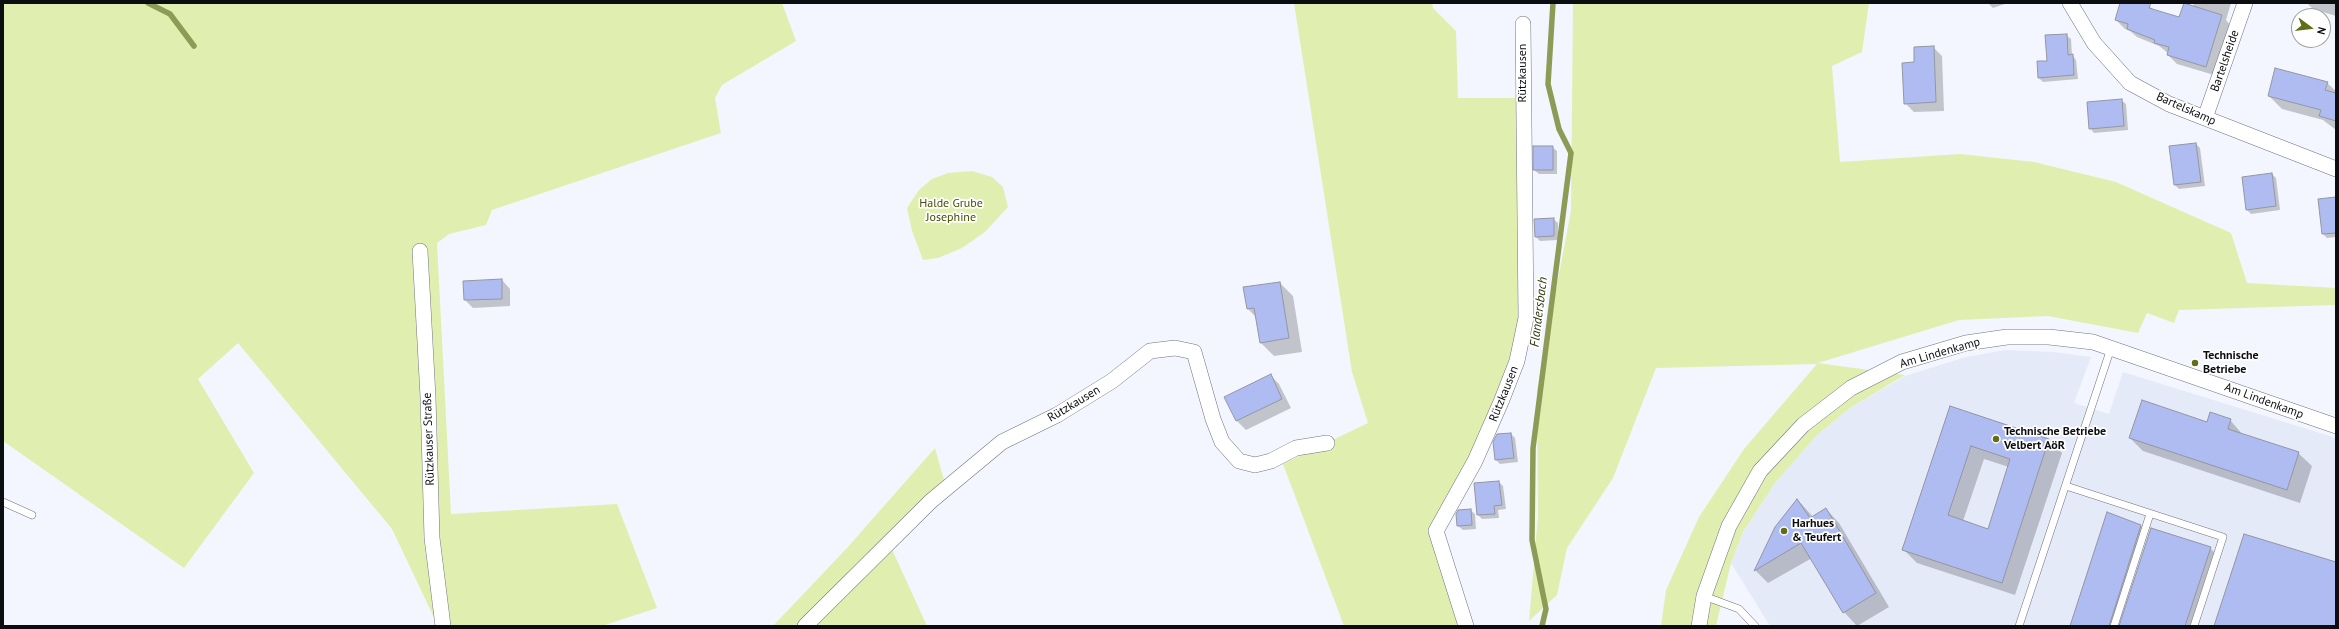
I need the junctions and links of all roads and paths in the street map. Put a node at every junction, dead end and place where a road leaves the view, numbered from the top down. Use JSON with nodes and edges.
{"nodes":[{"id":1,"x":2070,"y":3,"type":"edge"},
{"id":2,"x":2245,"y":3,"type":"edge"},
{"id":3,"x":1523,"y":24,"type":"dead end"},
{"id":4,"x":2205,"y":118,"type":"junction"},
{"id":5,"x":2336,"y":169,"type":"edge"},
{"id":6,"x":420,"y":251,"type":"dead end"},
{"id":7,"x":2111,"y":348,"type":"junction"},
{"id":8,"x":2336,"y":426,"type":"edge"},
{"id":9,"x":1327,"y":443,"type":"dead end"},
{"id":10,"x":2066,"y":486,"type":"junction"},
{"id":11,"x":3,"y":502,"type":"edge"},
{"id":12,"x":2150,"y":514,"type":"junction"},
{"id":13,"x":32,"y":516,"type":"dead end"},
{"id":14,"x":1704,"y":596,"type":"junction"},
{"id":15,"x":443,"y":626,"type":"edge"},
{"id":16,"x":804,"y":626,"type":"edge"},
{"id":17,"x":1466,"y":626,"type":"edge"},
{"id":18,"x":1699,"y":626,"type":"edge"},
{"id":19,"x":1755,"y":626,"type":"edge"},
{"id":20,"x":2019,"y":626,"type":"edge"},
{"id":21,"x":2114,"y":626,"type":"edge"},
{"id":22,"x":2194,"y":626,"type":"edge"}],
"edges":[{"from":1,"to":4,"type":"street","name":"Bartelskamp"},
{"from":2,"to":4,"type":"street","name":"Bartelsheide"},
{"from":3,"to":17,"type":"street","name":"Rützkausen"},
{"from":4,"to":5,"type":"street","name":"Bartelskamp"},
{"from":6,"to":15,"type":"street","name":"Rützkauser Straße"},
{"from":7,"to":8,"type":"street","name":"Am Lindenkamp"},
{"from":7,"to":10,"type":"lane"},
{"from":7,"to":14,"type":"street","name":"Am Lindenkamp"},
{"from":9,"to":16,"type":"street","name":"Rützkausen"},
{"from":10,"to":12,"type":"lane"},
{"from":10,"to":20,"type":"lane"},
{"from":11,"to":13,"type":"lane"},
{"from":12,"to":21,"type":"lane"},
{"from":12,"to":22,"type":"lane"},
{"from":14,"to":18,"type":"street","name":"Am Lindenkamp"},
{"from":14,"to":19,"type":"lane"}]}
